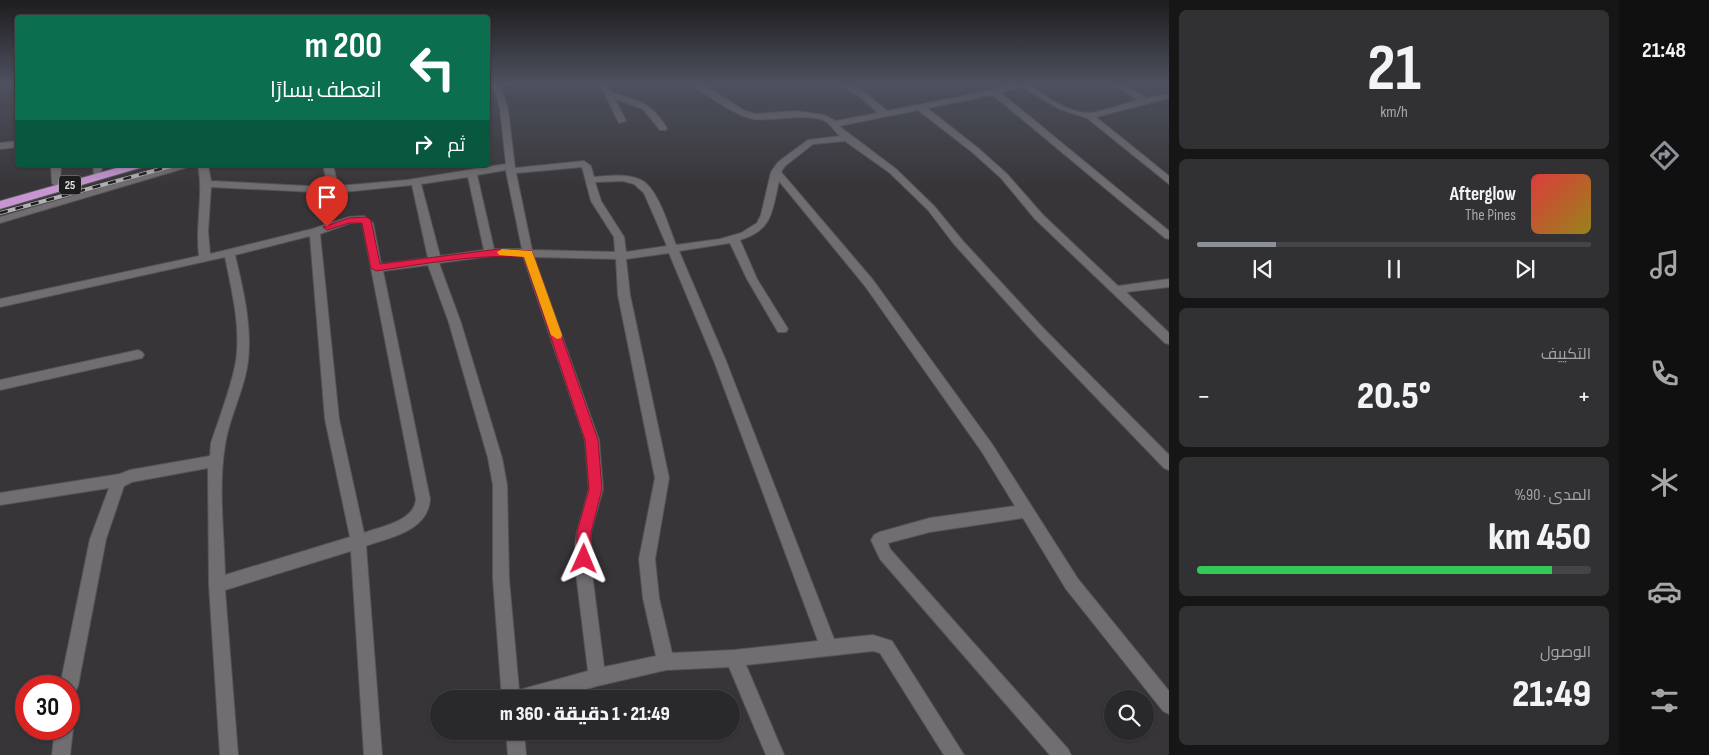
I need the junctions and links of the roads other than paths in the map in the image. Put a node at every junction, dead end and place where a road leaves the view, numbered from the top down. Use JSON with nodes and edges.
{"nodes":[{"id":1,"x":505,"y":117,"type":"edge"},
{"id":2,"x":620,"y":117,"type":"edge"},
{"id":3,"x":657,"y":117,"type":"edge"},
{"id":4,"x":819,"y":117,"type":"edge"},
{"id":5,"x":869,"y":117,"type":"edge"},
{"id":6,"x":932,"y":117,"type":"edge"},
{"id":7,"x":1025,"y":117,"type":"edge"},
{"id":8,"x":1091,"y":117,"type":"edge"},
{"id":9,"x":622,"y":121,"type":"dead end"},
{"id":10,"x":835,"y":124,"type":"junction"},
{"id":11,"x":663,"y":128,"type":"dead end"},
{"id":12,"x":847,"y":138,"type":"junction"},
{"id":13,"x":15,"y":144,"type":"edge"},
{"id":14,"x":0,"y":146,"type":"edge"},
{"id":15,"x":56,"y":167,"type":"edge"},
{"id":16,"x":132,"y":167,"type":"edge"},
{"id":17,"x":183,"y":167,"type":"edge"},
{"id":18,"x":202,"y":167,"type":"edge"},
{"id":19,"x":328,"y":167,"type":"edge"},
{"id":20,"x":98,"y":168,"type":"edge"},
{"id":21,"x":510,"y":169,"type":"junction"},
{"id":22,"x":776,"y":172,"type":"junction"},
{"id":23,"x":472,"y":174,"type":"junction"},
{"id":24,"x":590,"y":180,"type":"junction"},
{"id":25,"x":1169,"y":181,"type":"edge"},
{"id":26,"x":416,"y":182,"type":"junction"},
{"id":27,"x":57,"y":183,"type":"junction"},
{"id":28,"x":206,"y":184,"type":"junction"},
{"id":29,"x":334,"y":190,"type":"junction"},
{"id":30,"x":0,"y":199,"type":"edge"},
{"id":31,"x":0,"y":205,"type":"edge"},
{"id":32,"x":0,"y":220,"type":"edge"},
{"id":33,"x":315,"y":232,"type":"junction"},
{"id":34,"x":1169,"y":236,"type":"edge"},
{"id":35,"x":734,"y":239,"type":"junction"},
{"id":36,"x":674,"y":249,"type":"junction"},
{"id":37,"x":229,"y":253,"type":"junction"},
{"id":38,"x":490,"y":253,"type":"junction"},
{"id":39,"x":528,"y":254,"type":"junction"},
{"id":40,"x":621,"y":256,"type":"junction"},
{"id":41,"x":204,"y":258,"type":"junction"},
{"id":42,"x":434,"y":260,"type":"junction"},
{"id":43,"x":376,"y":268,"type":"junction"},
{"id":44,"x":1169,"y":283,"type":"edge"},
{"id":45,"x":1114,"y":290,"type":"junction"},
{"id":46,"x":0,"y":303,"type":"edge"},
{"id":47,"x":782,"y":329,"type":"dead end"},
{"id":48,"x":1169,"y":340,"type":"edge"},
{"id":49,"x":138,"y":355,"type":"dead end"},
{"id":50,"x":0,"y":384,"type":"edge"},
{"id":51,"x":216,"y":461,"type":"junction"},
{"id":52,"x":1169,"y":464,"type":"edge"},
{"id":53,"x":120,"y":480,"type":"junction"},
{"id":54,"x":0,"y":499,"type":"edge"},
{"id":55,"x":1025,"y":511,"type":"junction"},
{"id":56,"x":358,"y":542,"type":"junction"},
{"id":57,"x":217,"y":585,"type":"junction"},
{"id":58,"x":829,"y":648,"type":"junction"},
{"id":59,"x":734,"y":658,"type":"junction"},
{"id":60,"x":666,"y":662,"type":"junction"},
{"id":61,"x":71,"y":675,"type":"edge"},
{"id":62,"x":597,"y":677,"type":"junction"},
{"id":63,"x":510,"y":690,"type":"edge"},
{"id":64,"x":551,"y":690,"type":"edge"},
{"id":65,"x":1169,"y":705,"type":"edge"},
{"id":66,"x":63,"y":740,"type":"edge"},
{"id":67,"x":516,"y":740,"type":"edge"},
{"id":68,"x":226,"y":754,"type":"edge"},
{"id":69,"x":61,"y":755,"type":"edge"},
{"id":70,"x":373,"y":755,"type":"edge"},
{"id":71,"x":517,"y":755,"type":"edge"},
{"id":72,"x":775,"y":755,"type":"edge"},
{"id":73,"x":955,"y":755,"type":"edge"},
{"id":74,"x":1062,"y":755,"type":"edge"}],
"edges":[{"from":1,"to":21,"type":"street"},
{"from":2,"to":9,"type":"street"},
{"from":3,"to":11,"type":"street"},
{"from":4,"to":10,"type":"street"},
{"from":5,"to":10,"type":"street"},
{"from":6,"to":45,"type":"street"},
{"from":7,"to":34,"type":"street"},
{"from":8,"to":25,"type":"street"},
{"from":10,"to":12,"type":"street"},
{"from":12,"to":22,"type":"street"},
{"from":12,"to":52,"type":"street"},
{"from":13,"to":14,"type":"street"},
{"from":15,"to":27,"type":"street"},
{"from":16,"to":31,"type":"highway","number":"25"},
{"from":17,"to":32,"type":"street"},
{"from":18,"to":28,"type":"street"},
{"from":19,"to":29,"type":"street"},
{"from":20,"to":27,"type":"highway","number":"25"},
{"from":21,"to":23,"type":"street"},
{"from":21,"to":24,"type":"street"},
{"from":21,"to":39,"type":"street"},
{"from":22,"to":35,"type":"street"},
{"from":22,"to":55,"type":"street"},
{"from":23,"to":26,"type":"street"},
{"from":23,"to":38,"type":"street"},
{"from":24,"to":36,"type":"street"},
{"from":24,"to":40,"type":"street"},
{"from":26,"to":29,"type":"street"},
{"from":26,"to":42,"type":"street"},
{"from":27,"to":30,"type":"highway","number":"25"},
{"from":28,"to":29,"type":"street"},
{"from":28,"to":41,"type":"street"},
{"from":33,"to":37,"type":"street"},
{"from":33,"to":43,"type":"street"},
{"from":33,"to":56,"type":"street"},
{"from":35,"to":36,"type":"street"},
{"from":35,"to":47,"type":"street"},
{"from":36,"to":40,"type":"street"},
{"from":36,"to":58,"type":"street"},
{"from":37,"to":41,"type":"street"},
{"from":37,"to":51,"type":"street"},
{"from":38,"to":39,"type":"street"},
{"from":38,"to":42,"type":"street"},
{"from":39,"to":40,"type":"street"},
{"from":39,"to":62,"type":"street"},
{"from":40,"to":60,"type":"street"},
{"from":41,"to":46,"type":"street"},
{"from":42,"to":43,"type":"street"},
{"from":42,"to":63,"type":"street"},
{"from":43,"to":56,"type":"street"},
{"from":44,"to":45,"type":"street"},
{"from":45,"to":48,"type":"street"},
{"from":49,"to":50,"type":"street"},
{"from":51,"to":53,"type":"street"},
{"from":51,"to":57,"type":"street"},
{"from":53,"to":54,"type":"street"},
{"from":53,"to":61,"type":"street"},
{"from":55,"to":65,"type":"street"},
{"from":55,"to":74,"type":"street"},
{"from":56,"to":57,"type":"street"},
{"from":56,"to":70,"type":"street"},
{"from":57,"to":68,"type":"street"},
{"from":58,"to":59,"type":"street"},
{"from":58,"to":73,"type":"street"},
{"from":59,"to":60,"type":"street"},
{"from":59,"to":72,"type":"street"},
{"from":60,"to":62,"type":"street"},
{"from":62,"to":64,"type":"street"},
{"from":66,"to":69,"type":"street"},
{"from":67,"to":71,"type":"street"}]}
